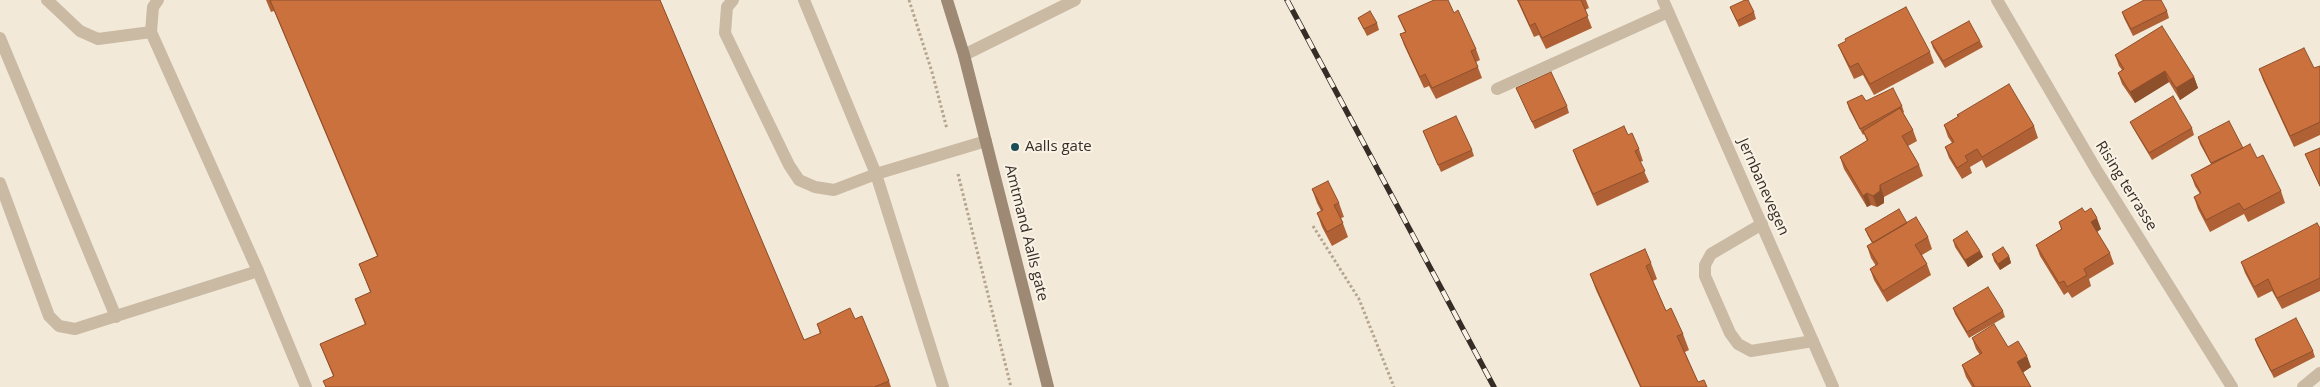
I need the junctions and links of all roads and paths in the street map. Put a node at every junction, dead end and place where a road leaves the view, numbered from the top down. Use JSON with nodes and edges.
{"nodes":[{"id":1,"x":47,"y":0,"type":"edge"},
{"id":2,"x":158,"y":0,"type":"edge"},
{"id":3,"x":733,"y":0,"type":"edge"},
{"id":4,"x":804,"y":0,"type":"edge"},
{"id":5,"x":909,"y":0,"type":"edge"},
{"id":6,"x":947,"y":0,"type":"edge"},
{"id":7,"x":1075,"y":0,"type":"edge"},
{"id":8,"x":1663,"y":0,"type":"edge"},
{"id":9,"x":1997,"y":0,"type":"edge"},
{"id":10,"x":1668,"y":12,"type":"junction"},
{"id":11,"x":151,"y":32,"type":"junction"},
{"id":12,"x":0,"y":38,"type":"edge"},
{"id":13,"x":964,"y":55,"type":"junction"},
{"id":14,"x":1497,"y":89,"type":"dead end"},
{"id":15,"x":986,"y":141,"type":"junction"},
{"id":16,"x":952,"y":151,"type":"junction"},
{"id":17,"x":876,"y":174,"type":"junction"},
{"id":18,"x":0,"y":183,"type":"edge"},
{"id":19,"x":1762,"y":224,"type":"junction"},
{"id":20,"x":1313,"y":226,"type":"dead end"},
{"id":21,"x":258,"y":271,"type":"junction"},
{"id":22,"x":116,"y":317,"type":"junction"},
{"id":23,"x":1813,"y":341,"type":"junction"},
{"id":24,"x":2320,"y":373,"type":"edge"},
{"id":25,"x":306,"y":387,"type":"edge"},
{"id":26,"x":943,"y":387,"type":"edge"},
{"id":27,"x":1011,"y":387,"type":"edge"},
{"id":28,"x":1048,"y":387,"type":"edge"},
{"id":29,"x":1394,"y":387,"type":"edge"},
{"id":30,"x":1833,"y":387,"type":"edge"},
{"id":31,"x":2232,"y":387,"type":"edge"},
{"id":32,"x":2303,"y":387,"type":"edge"}],
"edges":[{"from":1,"to":11,"type":"street"},
{"from":2,"to":11,"type":"street"},
{"from":3,"to":17,"type":"street"},
{"from":4,"to":17,"type":"street"},
{"from":5,"to":16,"type":"path"},
{"from":6,"to":13,"type":"main road","name":"Amtmand Aalls gate"},
{"from":7,"to":13,"type":"street"},
{"from":8,"to":10,"type":"street","name":"Jernbanevegen"},
{"from":9,"to":31,"type":"street","name":"Rising terrasse"},
{"from":10,"to":14,"type":"street"},
{"from":10,"to":19,"type":"street","name":"Jernbanevegen"},
{"from":11,"to":21,"type":"street"},
{"from":12,"to":22,"type":"street"},
{"from":13,"to":15,"type":"main road","name":"Amtmand Aalls gate"},
{"from":15,"to":16,"type":"street"},
{"from":15,"to":28,"type":"main road","name":"Amtmand Aalls gate"},
{"from":16,"to":17,"type":"street"},
{"from":16,"to":27,"type":"path"},
{"from":17,"to":26,"type":"street"},
{"from":18,"to":22,"type":"street"},
{"from":19,"to":23,"type":"street","name":"Jernbanevegen"},
{"from":19,"to":23,"type":"street"},
{"from":20,"to":29,"type":"path"},
{"from":21,"to":22,"type":"street"},
{"from":21,"to":25,"type":"street"},
{"from":23,"to":30,"type":"street","name":"Jernbanevegen"},
{"from":24,"to":32,"type":"street"}]}
